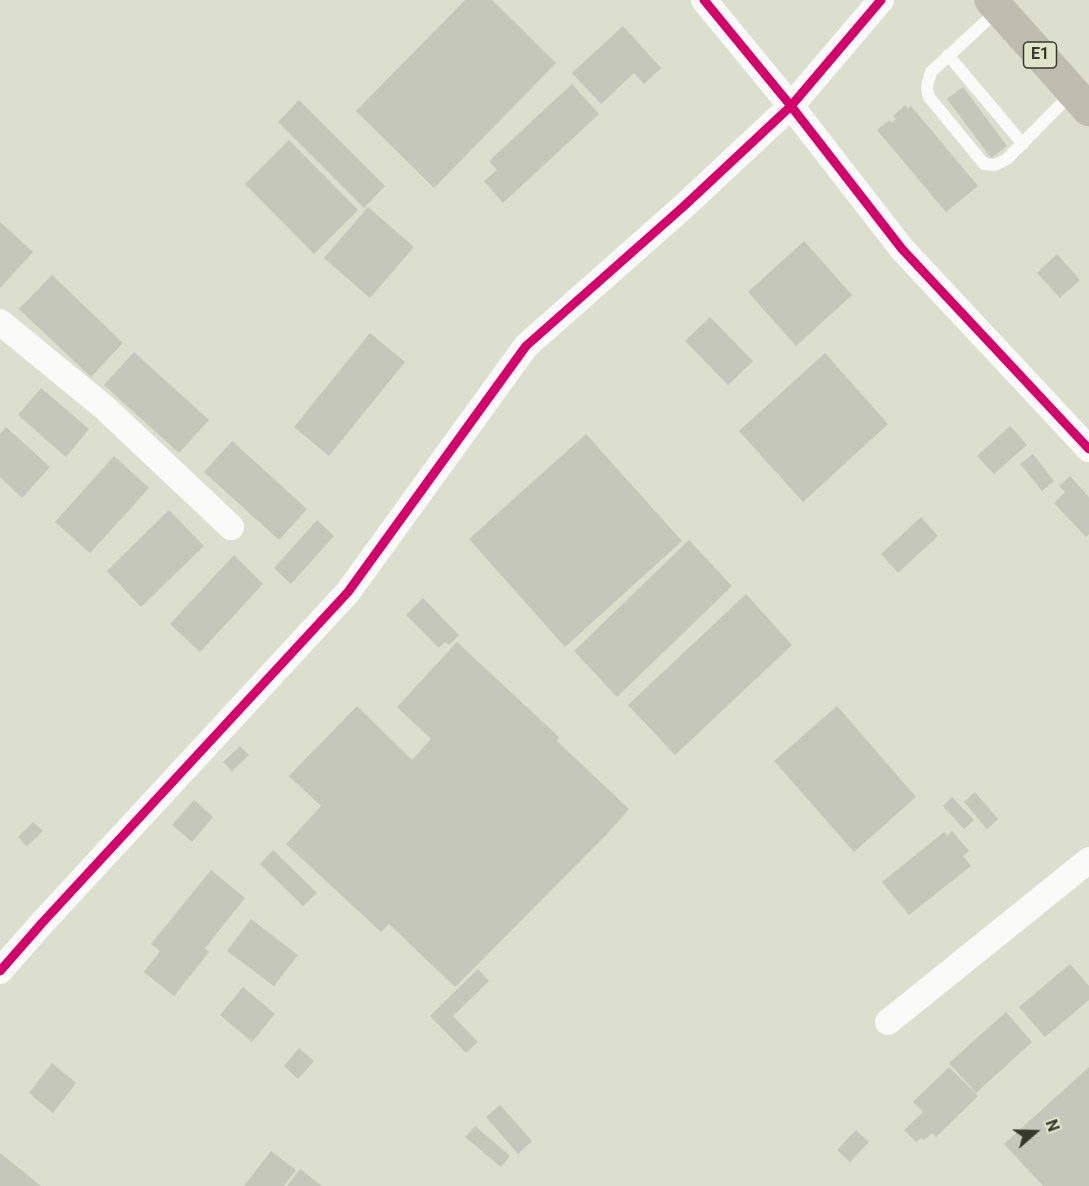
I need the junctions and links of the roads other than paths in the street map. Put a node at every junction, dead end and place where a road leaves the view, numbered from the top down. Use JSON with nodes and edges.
{"nodes":[{"id":1,"x":704,"y":0,"type":"edge"},
{"id":2,"x":881,"y":0,"type":"edge"},
{"id":3,"x":995,"y":5,"type":"edge"},
{"id":4,"x":948,"y":55,"type":"junction"},
{"id":5,"x":1081,"y":101,"type":"edge"},
{"id":6,"x":791,"y":106,"type":"junction"},
{"id":7,"x":1023,"y":144,"type":"junction"},
{"id":8,"x":0,"y":322,"type":"edge"},
{"id":9,"x":1089,"y":449,"type":"edge"},
{"id":10,"x":231,"y":527,"type":"dead end"},
{"id":11,"x":1089,"y":860,"type":"edge"},
{"id":12,"x":0,"y":971,"type":"edge"},
{"id":13,"x":888,"y":1022,"type":"dead end"}],
"edges":[{"from":1,"to":6,"type":"street"},
{"from":2,"to":6,"type":"street"},
{"from":3,"to":4,"type":"lane"},
{"from":3,"to":5,"type":"highway","number":"E1"},
{"from":4,"to":7,"type":"lane"},
{"from":4,"to":7,"type":"lane"},
{"from":5,"to":7,"type":"lane"},
{"from":6,"to":9,"type":"street"},
{"from":6,"to":12,"type":"street"},
{"from":8,"to":10,"type":"street"},
{"from":11,"to":13,"type":"street"}]}
